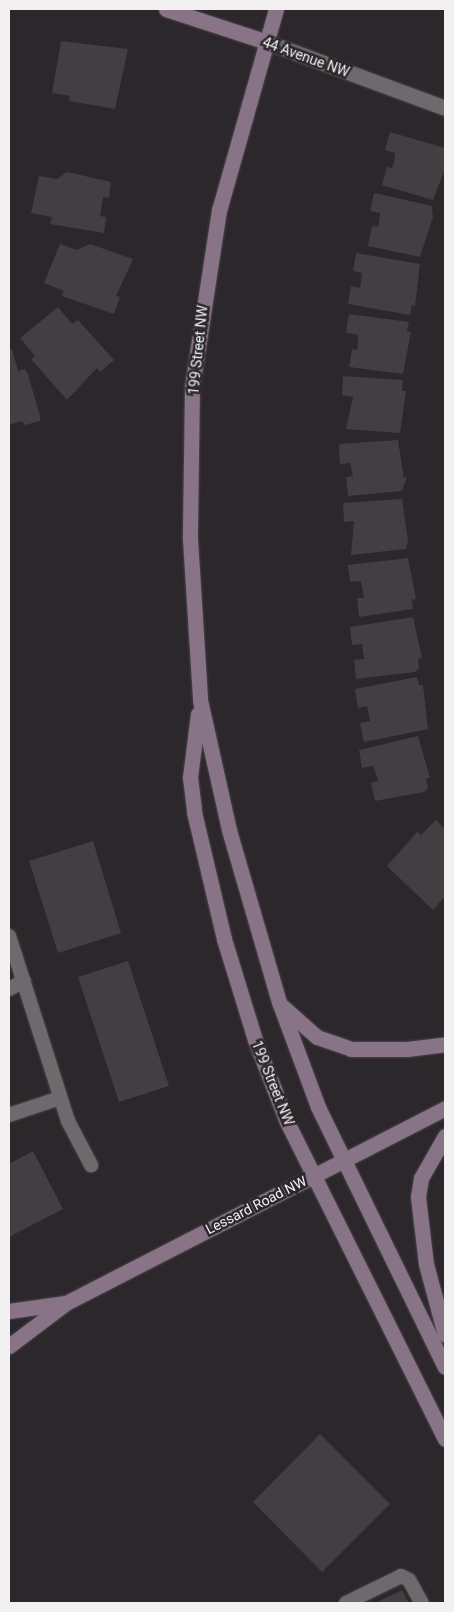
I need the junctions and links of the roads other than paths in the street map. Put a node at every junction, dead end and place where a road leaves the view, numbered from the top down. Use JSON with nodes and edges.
{"nodes":[{"id":1,"x":166,"y":9,"type":"edge"},
{"id":2,"x":276,"y":9,"type":"edge"},
{"id":3,"x":264,"y":41,"type":"junction"},
{"id":4,"x":445,"y":108,"type":"edge"},
{"id":5,"x":200,"y":700,"type":"junction"},
{"id":6,"x":9,"y":936,"type":"edge"},
{"id":7,"x":24,"y":981,"type":"junction"},
{"id":8,"x":9,"y":989,"type":"edge"},
{"id":9,"x":279,"y":1002,"type":"junction"},
{"id":10,"x":445,"y":1044,"type":"edge"},
{"id":11,"x":60,"y":1098,"type":"junction"},
{"id":12,"x":445,"y":1108,"type":"edge"},
{"id":13,"x":9,"y":1115,"type":"edge"},
{"id":14,"x":445,"y":1136,"type":"edge"},
{"id":15,"x":343,"y":1161,"type":"junction"},
{"id":16,"x":91,"y":1165,"type":"dead end"},
{"id":17,"x":314,"y":1176,"type":"junction"},
{"id":18,"x":66,"y":1303,"type":"junction"},
{"id":19,"x":9,"y":1311,"type":"edge"},
{"id":20,"x":445,"y":1335,"type":"edge"},
{"id":21,"x":9,"y":1346,"type":"edge"},
{"id":22,"x":445,"y":1367,"type":"edge"},
{"id":23,"x":445,"y":1439,"type":"edge"},
{"id":24,"x":346,"y":1603,"type":"edge"},
{"id":25,"x":422,"y":1603,"type":"edge"}],
"edges":[{"from":1,"to":3,"type":"main road","name":"44 Avenue NW"},
{"from":2,"to":3,"type":"main road","name":"199 Street NW"},
{"from":3,"to":4,"type":"street","name":"44 Avenue NW"},
{"from":3,"to":5,"type":"main road","name":"199 Street NW"},
{"from":5,"to":9,"type":"main road","name":"199 Street NW"},
{"from":5,"to":17,"type":"main road","name":"199 Street NW"},
{"from":6,"to":7,"type":"lane"},
{"from":7,"to":8,"type":"lane"},
{"from":7,"to":11,"type":"lane"},
{"from":9,"to":10,"type":"main road"},
{"from":9,"to":15,"type":"main road","name":"199 Street NW"},
{"from":11,"to":13,"type":"lane"},
{"from":11,"to":16,"type":"lane"},
{"from":12,"to":15,"type":"main road","name":"Lessard Road NW"},
{"from":14,"to":20,"type":"main road"},
{"from":15,"to":17,"type":"main road","name":"Lessard Road NW"},
{"from":15,"to":22,"type":"main road","name":"199 Street NW"},
{"from":17,"to":18,"type":"main road","name":"Lessard Road NW"},
{"from":17,"to":23,"type":"main road","name":"199 Street NW"},
{"from":18,"to":19,"type":"main road","name":"Lessard Road NW"},
{"from":18,"to":21,"type":"main road","name":"Lessard Road NW"},
{"from":24,"to":25,"type":"lane"}]}
